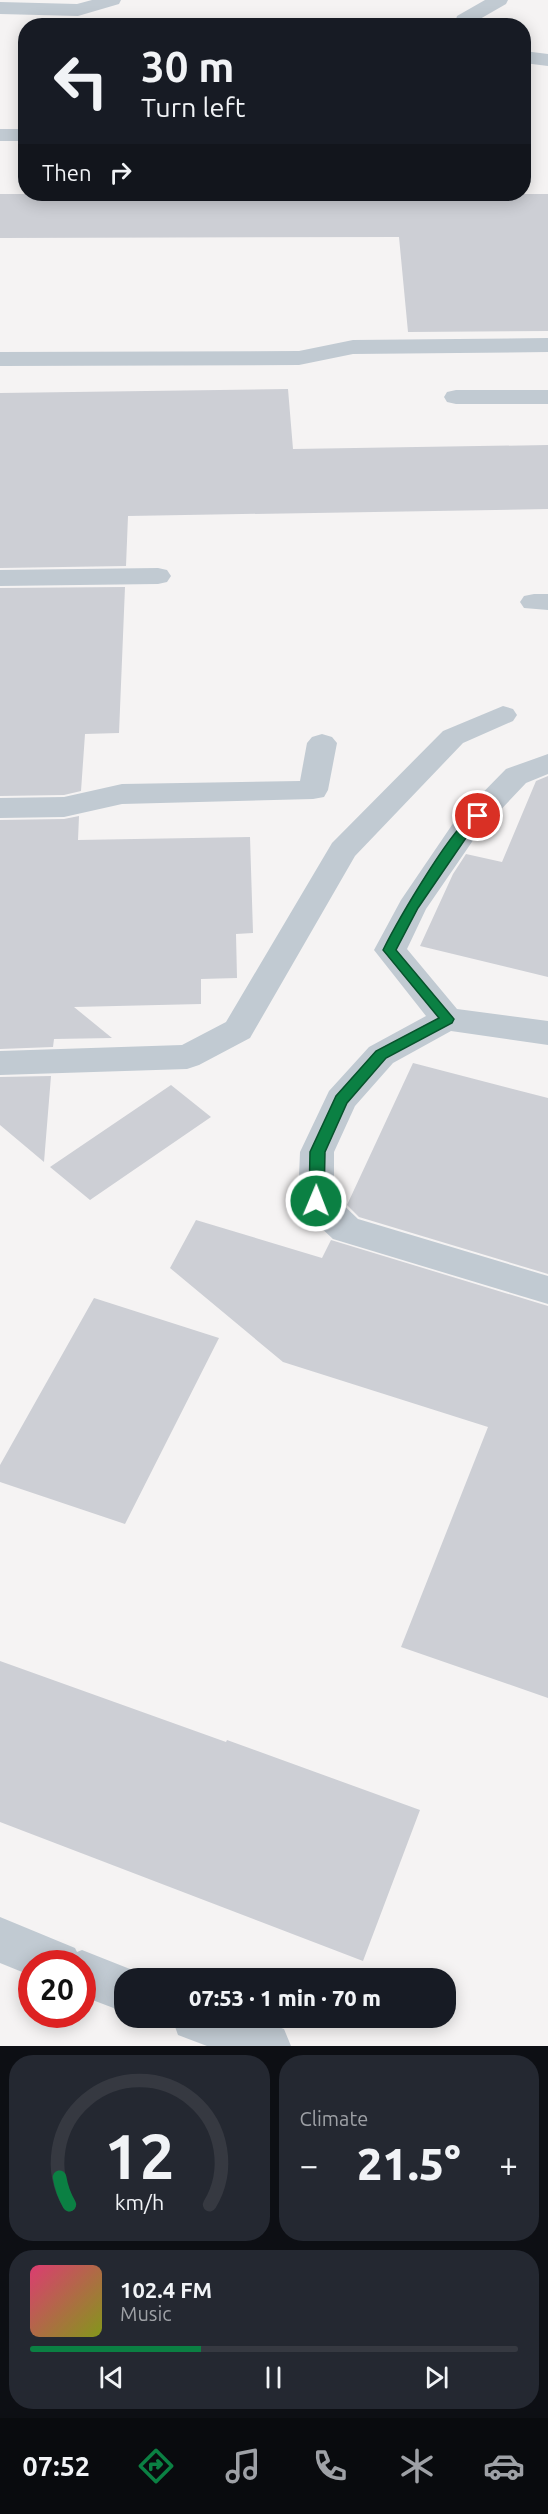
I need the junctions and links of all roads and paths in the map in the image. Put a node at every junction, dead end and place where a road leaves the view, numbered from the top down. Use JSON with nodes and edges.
{"nodes":[{"id":1,"x":112,"y":0,"type":"edge"},
{"id":2,"x":498,"y":0,"type":"edge"},
{"id":3,"x":0,"y":8,"type":"edge"},
{"id":4,"x":467,"y":18,"type":"edge"},
{"id":5,"x":531,"y":58,"type":"edge"},
{"id":6,"x":548,"y":60,"type":"edge"},
{"id":7,"x":0,"y":135,"type":"edge"},
{"id":8,"x":18,"y":135,"type":"edge"},
{"id":9,"x":548,"y":345,"type":"edge"},
{"id":10,"x":0,"y":359,"type":"edge"},
{"id":11,"x":456,"y":397,"type":"dead end"},
{"id":12,"x":548,"y":397,"type":"edge"},
{"id":13,"x":158,"y":576,"type":"dead end"},
{"id":14,"x":0,"y":578,"type":"edge"},
{"id":15,"x":504,"y":715,"type":"dead end"},
{"id":16,"x":322,"y":743,"type":"dead end"},
{"id":17,"x":548,"y":763,"type":"edge"},
{"id":18,"x":0,"y":808,"type":"edge"},
{"id":19,"x":447,"y":1019,"type":"junction"},
{"id":20,"x":548,"y":1033,"type":"edge"},
{"id":21,"x":0,"y":1063,"type":"edge"},
{"id":22,"x":548,"y":1290,"type":"edge"},
{"id":23,"x":0,"y":1940,"type":"edge"},
{"id":24,"x":25,"y":1950,"type":"edge"},
{"id":25,"x":96,"y":1978,"type":"edge"},
{"id":26,"x":114,"y":1985,"type":"edge"},
{"id":27,"x":221,"y":2028,"type":"edge"},
{"id":28,"x":267,"y":2046,"type":"edge"}],
"edges":[{"from":1,"to":3,"type":"street"},
{"from":2,"to":4,"type":"street"},
{"from":5,"to":6,"type":"street"},
{"from":7,"to":8,"type":"street"},
{"from":9,"to":10,"type":"street"},
{"from":11,"to":12,"type":"street"},
{"from":13,"to":14,"type":"street"},
{"from":15,"to":21,"type":"street"},
{"from":16,"to":18,"type":"street"},
{"from":17,"to":19,"type":"street"},
{"from":19,"to":20,"type":"street"},
{"from":19,"to":22,"type":"street"},
{"from":23,"to":24,"type":"street"},
{"from":25,"to":26,"type":"street"},
{"from":27,"to":28,"type":"street"}]}
